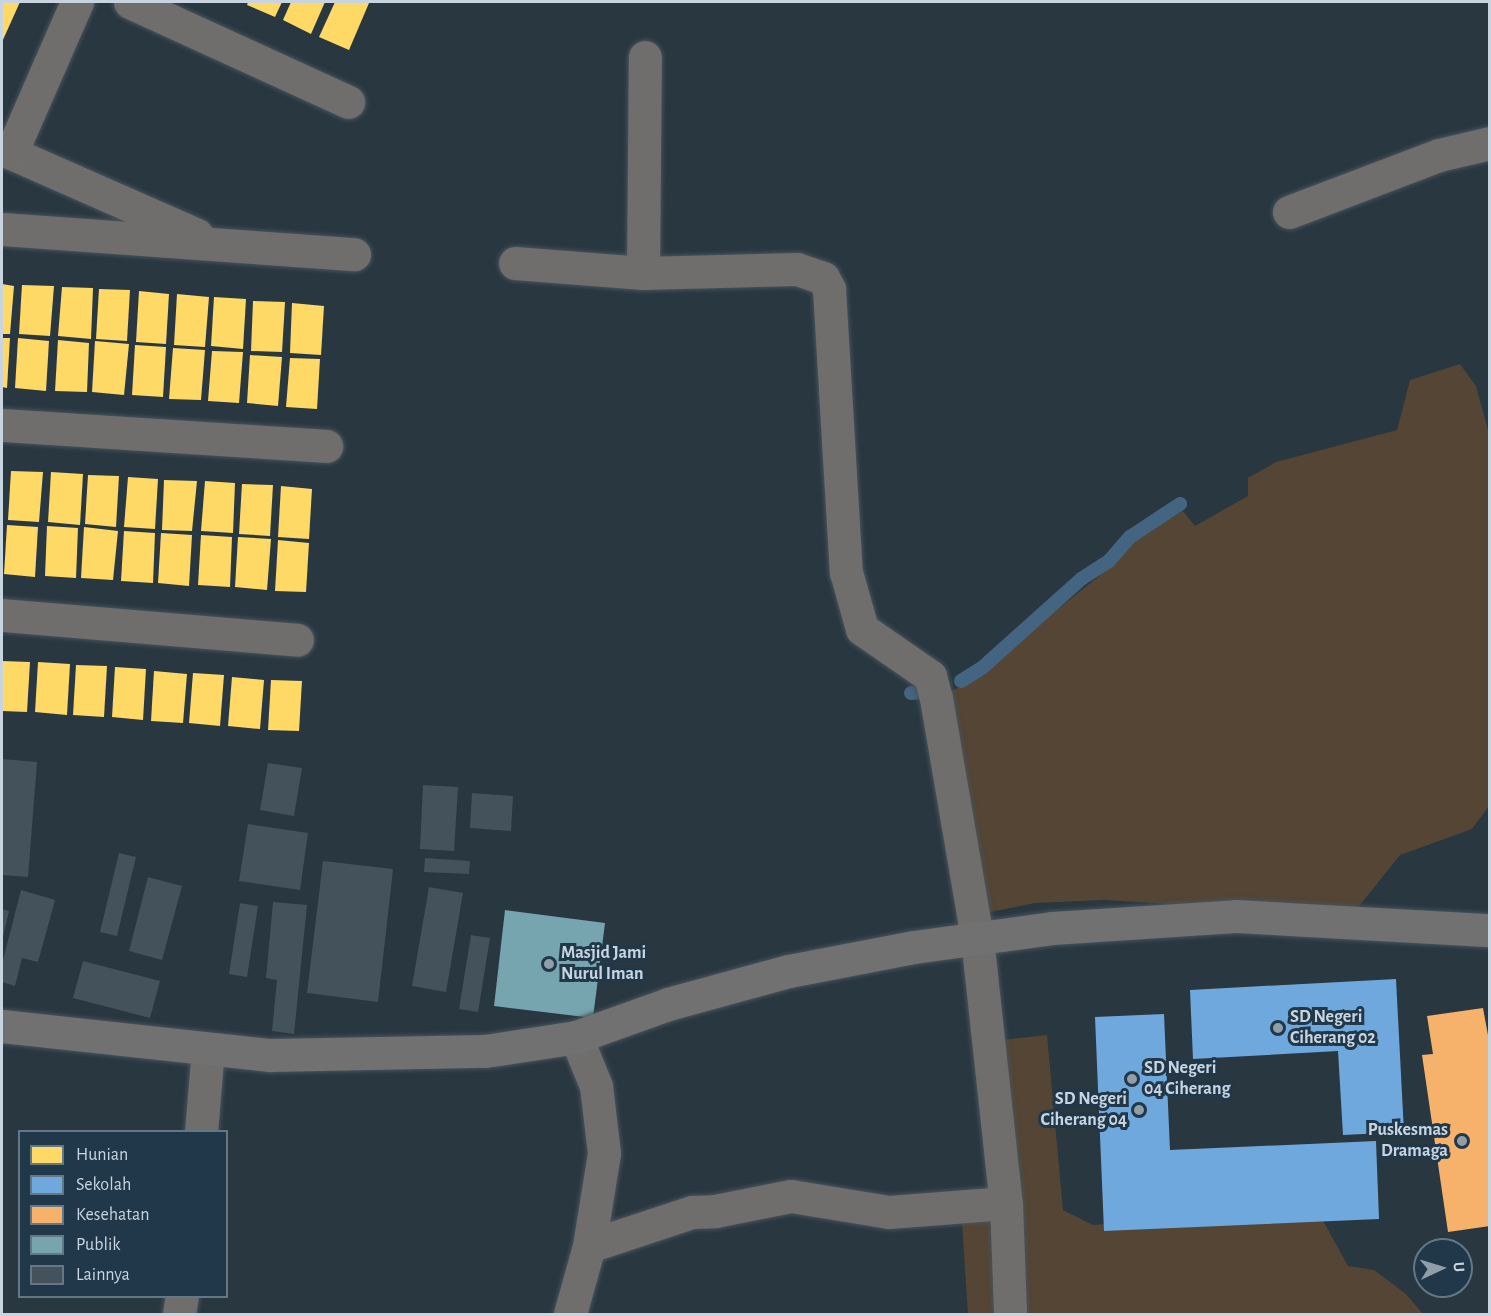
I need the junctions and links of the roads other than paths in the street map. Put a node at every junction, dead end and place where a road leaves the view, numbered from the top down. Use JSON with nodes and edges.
{"nodes":[{"id":1,"x":77,"y":2,"type":"edge"},
{"id":2,"x":130,"y":2,"type":"edge"},
{"id":3,"x":645,"y":57,"type":"dead end"},
{"id":4,"x":348,"y":102,"type":"dead end"},
{"id":5,"x":1490,"y":143,"type":"edge"},
{"id":6,"x":6,"y":151,"type":"edge"},
{"id":7,"x":1289,"y":212,"type":"dead end"},
{"id":8,"x":2,"y":229,"type":"edge"},
{"id":9,"x":219,"y":245,"type":"junction"},
{"id":10,"x":354,"y":254,"type":"dead end"},
{"id":11,"x":515,"y":263,"type":"dead end"},
{"id":12,"x":643,"y":273,"type":"junction"},
{"id":13,"x":2,"y":425,"type":"edge"},
{"id":14,"x":326,"y":446,"type":"dead end"},
{"id":15,"x":2,"y":615,"type":"edge"},
{"id":16,"x":297,"y":640,"type":"dead end"},
{"id":17,"x":1490,"y":930,"type":"edge"},
{"id":18,"x":977,"y":938,"type":"junction"},
{"id":19,"x":2,"y":1026,"type":"edge"},
{"id":20,"x":576,"y":1037,"type":"junction"},
{"id":21,"x":208,"y":1049,"type":"junction"},
{"id":22,"x":201,"y":1130,"type":"edge"},
{"id":23,"x":1006,"y":1203,"type":"junction"},
{"id":24,"x":589,"y":1246,"type":"junction"},
{"id":25,"x":182,"y":1298,"type":"edge"},
{"id":26,"x":179,"y":1314,"type":"edge"},
{"id":27,"x":570,"y":1314,"type":"edge"},
{"id":28,"x":1010,"y":1314,"type":"edge"}],
"edges":[{"from":1,"to":6,"type":"street"},
{"from":2,"to":4,"type":"street"},
{"from":3,"to":12,"type":"street"},
{"from":5,"to":7,"type":"street"},
{"from":6,"to":9,"type":"street"},
{"from":8,"to":9,"type":"street"},
{"from":9,"to":10,"type":"street"},
{"from":11,"to":12,"type":"street"},
{"from":12,"to":18,"type":"street"},
{"from":13,"to":14,"type":"street"},
{"from":15,"to":16,"type":"street"},
{"from":17,"to":18,"type":"street"},
{"from":18,"to":20,"type":"street"},
{"from":18,"to":23,"type":"street"},
{"from":19,"to":21,"type":"street"},
{"from":20,"to":21,"type":"street"},
{"from":20,"to":24,"type":"street"},
{"from":21,"to":22,"type":"street"},
{"from":23,"to":24,"type":"street"},
{"from":23,"to":28,"type":"street"},
{"from":24,"to":27,"type":"street"},
{"from":25,"to":26,"type":"street"}]}
